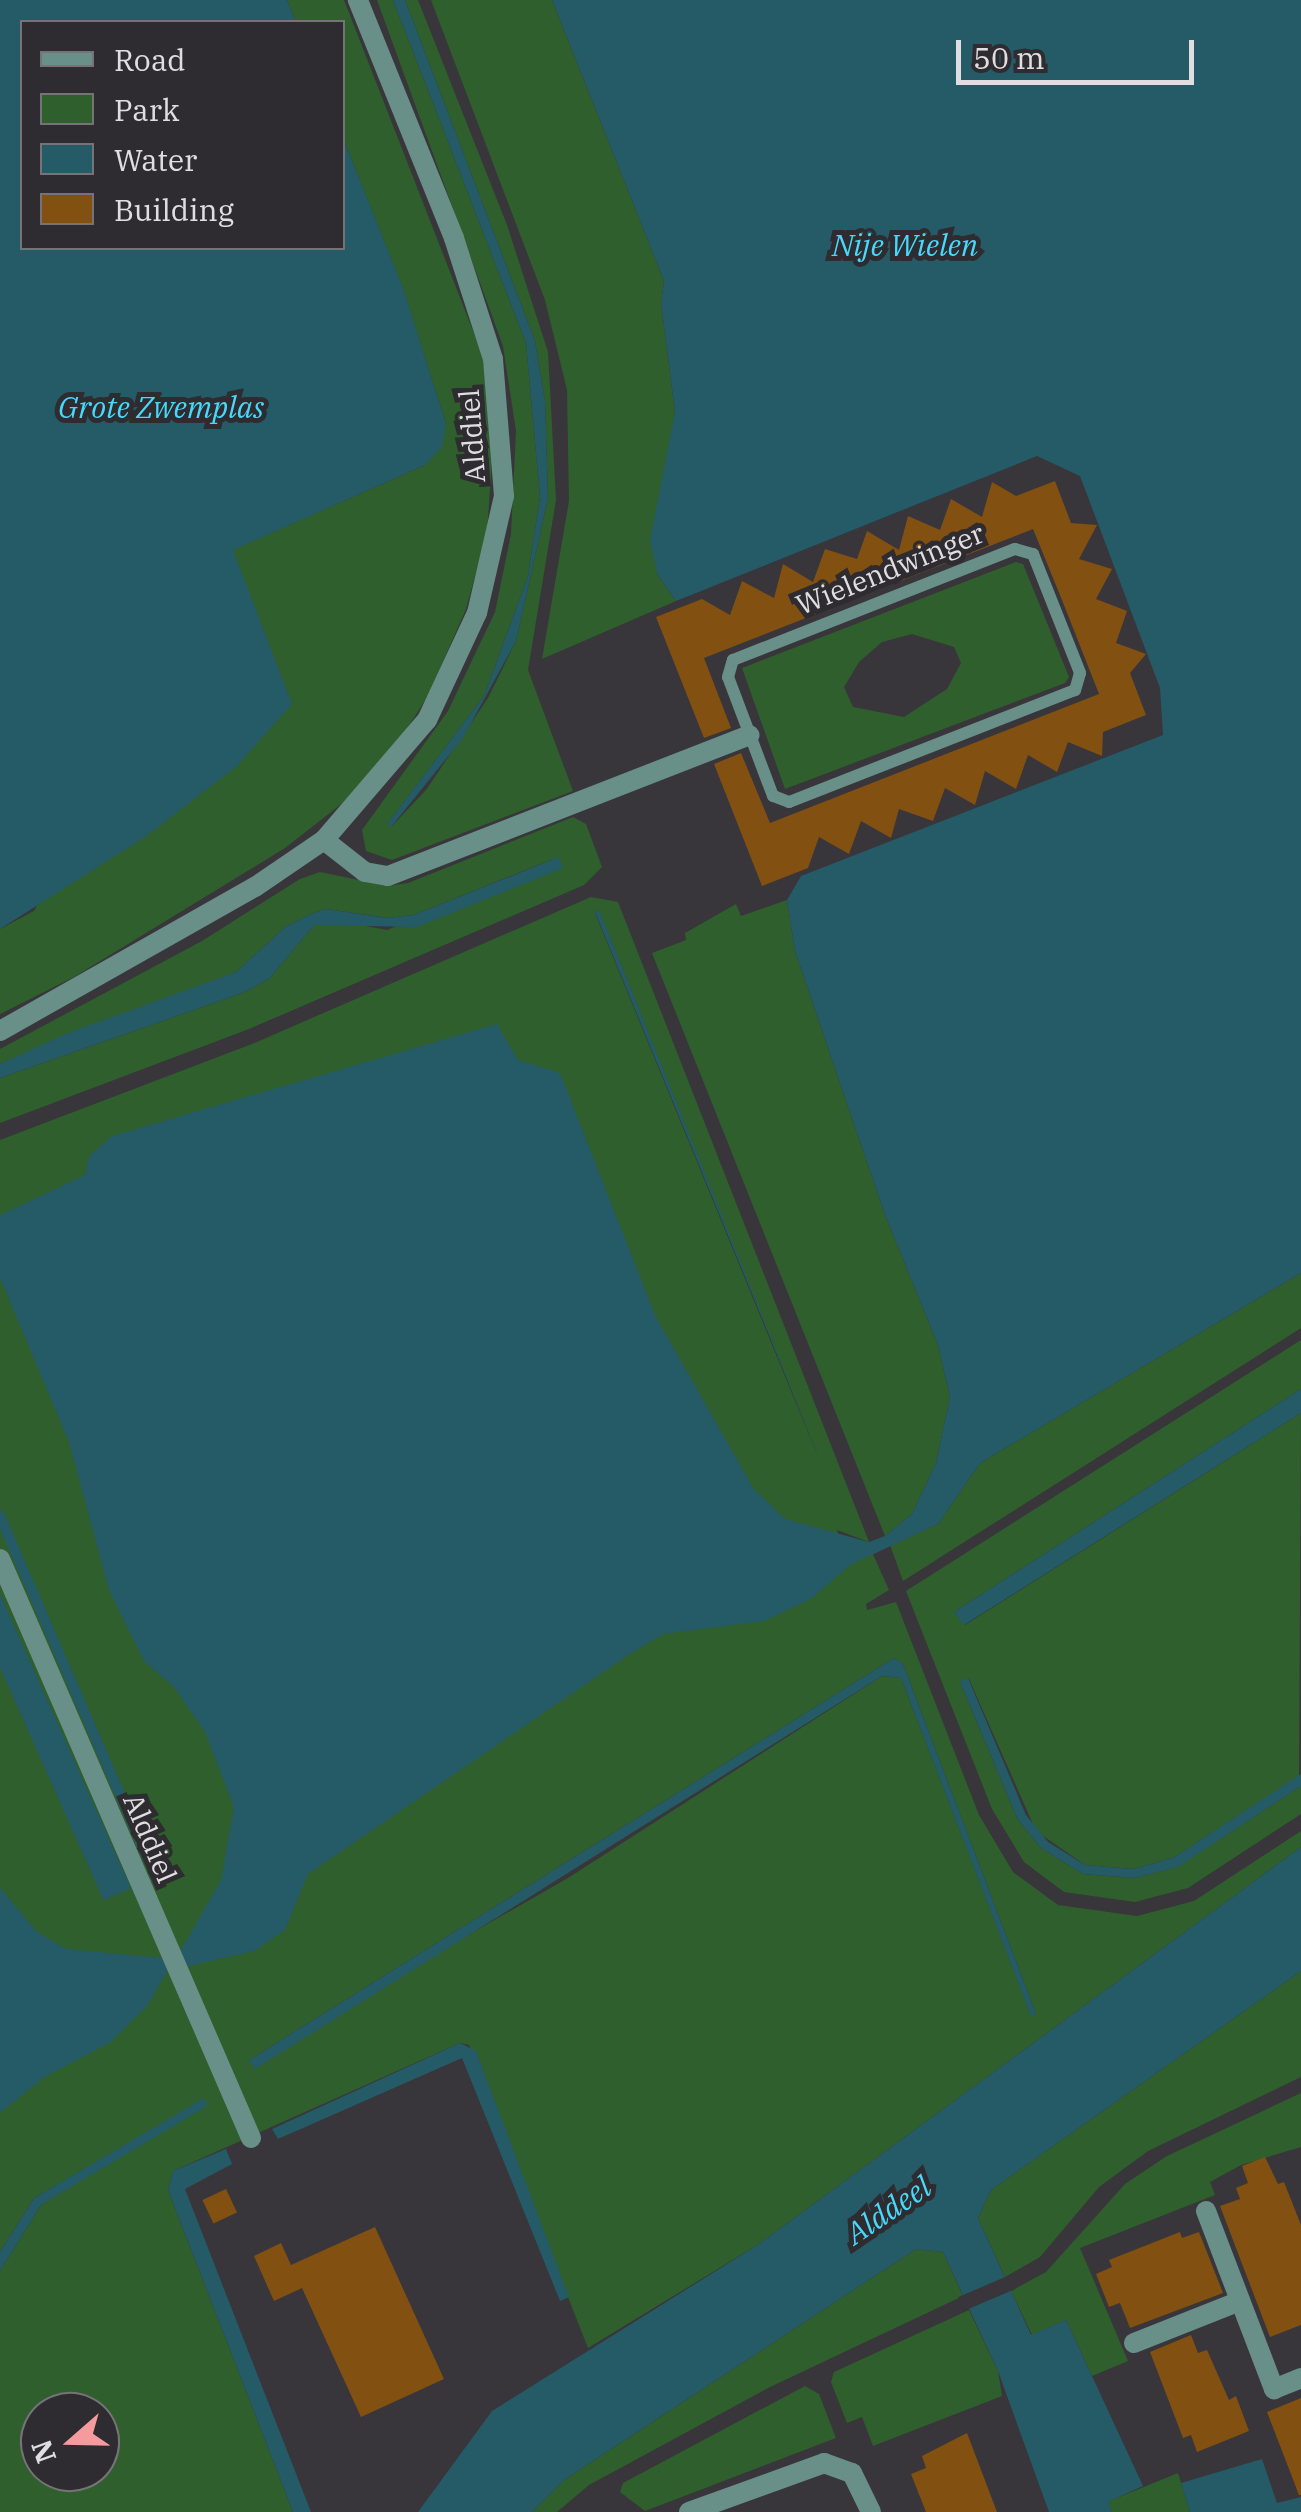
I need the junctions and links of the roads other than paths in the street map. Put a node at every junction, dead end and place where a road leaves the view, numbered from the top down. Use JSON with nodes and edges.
{"nodes":[{"id":1,"x":358,"y":0,"type":"edge"},
{"id":2,"x":750,"y":735,"type":"junction"},
{"id":3,"x":324,"y":840,"type":"junction"},
{"id":4,"x":0,"y":1032,"type":"edge"},
{"id":5,"x":0,"y":1559,"type":"edge"},
{"id":6,"x":250,"y":2138,"type":"dead end"},
{"id":7,"x":1206,"y":2211,"type":"dead end"},
{"id":8,"x":1240,"y":2301,"type":"junction"},
{"id":9,"x":1134,"y":2343,"type":"dead end"},
{"id":10,"x":1301,"y":2378,"type":"edge"},
{"id":11,"x":689,"y":2512,"type":"edge"},
{"id":12,"x":871,"y":2512,"type":"edge"}],
"edges":[{"from":1,"to":3,"type":"street","name":"Alddiel"},
{"from":2,"to":2,"type":"lane","name":"Wielendwinger"},
{"from":2,"to":3,"type":"street"},
{"from":3,"to":4,"type":"street","name":"Alddiel"},
{"from":5,"to":6,"type":"street","name":"Alddiel"},
{"from":7,"to":8,"type":"street"},
{"from":8,"to":9,"type":"street"},
{"from":8,"to":10,"type":"street"},
{"from":11,"to":12,"type":"street"}]}
